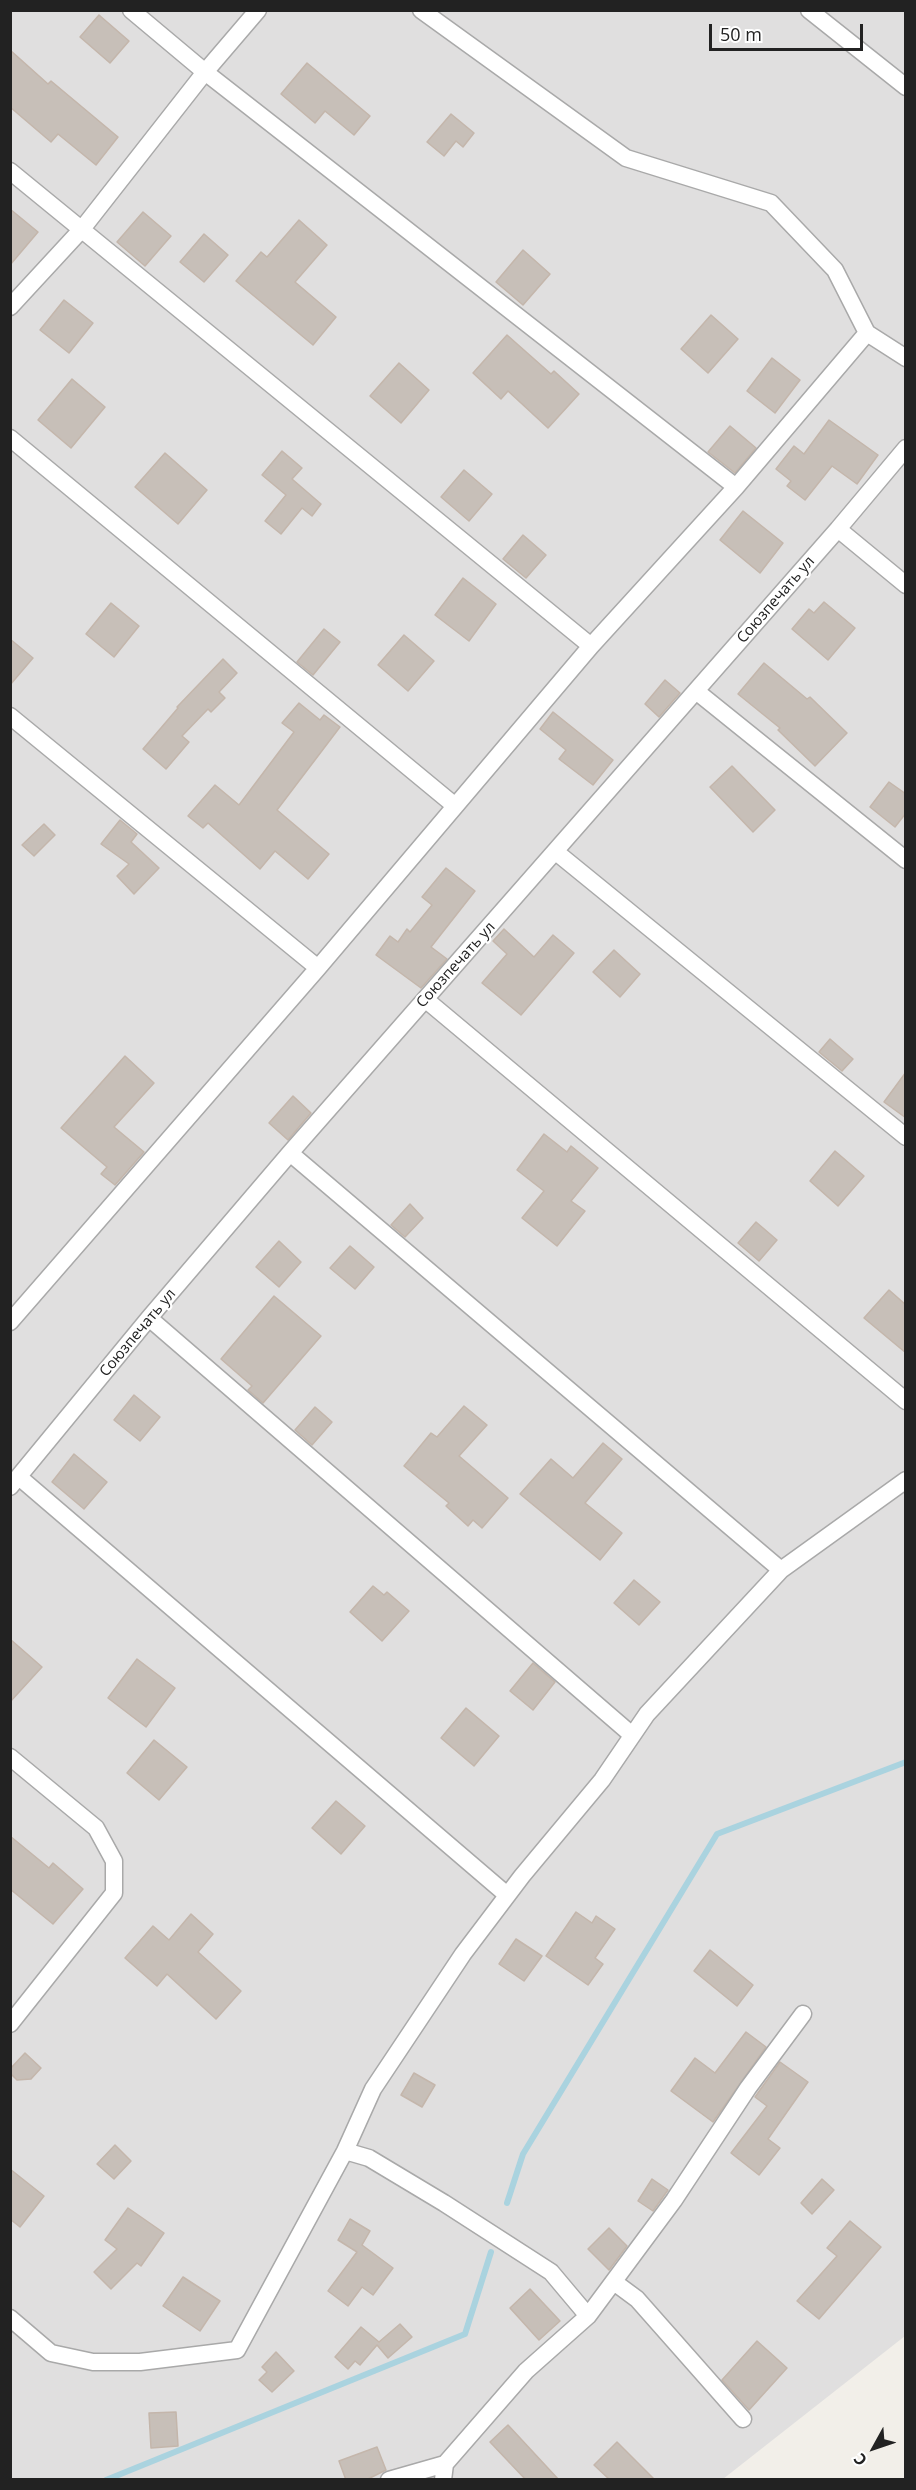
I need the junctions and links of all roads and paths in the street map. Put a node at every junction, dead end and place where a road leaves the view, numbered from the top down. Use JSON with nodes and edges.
{"nodes":[{"id":1,"x":131,"y":10,"type":"edge"},
{"id":2,"x":258,"y":10,"type":"edge"},
{"id":3,"x":421,"y":10,"type":"edge"},
{"id":4,"x":809,"y":10,"type":"edge"},
{"id":5,"x":205,"y":72,"type":"junction"},
{"id":6,"x":906,"y":87,"type":"edge"},
{"id":7,"x":10,"y":171,"type":"edge"},
{"id":8,"x":82,"y":230,"type":"junction"},
{"id":9,"x":10,"y":307,"type":"edge"},
{"id":10,"x":867,"y":333,"type":"junction"},
{"id":11,"x":906,"y":358,"type":"edge"},
{"id":12,"x":10,"y":438,"type":"edge"},
{"id":13,"x":906,"y":448,"type":"edge"},
{"id":14,"x":736,"y":487,"type":"junction"},
{"id":15,"x":838,"y":529,"type":"junction"},
{"id":16,"x":906,"y":585,"type":"edge"},
{"id":17,"x":591,"y":646,"type":"junction"},
{"id":18,"x":696,"y":691,"type":"junction"},
{"id":19,"x":10,"y":716,"type":"edge"},
{"id":20,"x":454,"y":805,"type":"junction"},
{"id":21,"x":556,"y":852,"type":"junction"},
{"id":22,"x":906,"y":860,"type":"edge"},
{"id":23,"x":318,"y":968,"type":"junction"},
{"id":24,"x":425,"y":999,"type":"junction"},
{"id":25,"x":906,"y":1137,"type":"edge"},
{"id":26,"x":290,"y":1154,"type":"junction"},
{"id":27,"x":149,"y":1318,"type":"junction"},
{"id":28,"x":10,"y":1322,"type":"edge"},
{"id":29,"x":906,"y":1401,"type":"edge"},
{"id":30,"x":906,"y":1480,"type":"edge"},
{"id":31,"x":15,"y":1482,"type":"edge"},
{"id":32,"x":780,"y":1570,"type":"junction"},
{"id":33,"x":632,"y":1735,"type":"junction"},
{"id":34,"x":10,"y":1757,"type":"edge"},
{"id":35,"x":507,"y":1895,"type":"junction"},
{"id":36,"x":803,"y":2014,"type":"dead end"},
{"id":37,"x":10,"y":2024,"type":"edge"},
{"id":38,"x":345,"y":2151,"type":"junction"},
{"id":39,"x":614,"y":2282,"type":"junction"},
{"id":40,"x":588,"y":2316,"type":"junction"},
{"id":41,"x":10,"y":2318,"type":"edge"},
{"id":42,"x":743,"y":2419,"type":"dead end"},
{"id":43,"x":444,"y":2472,"type":"edge"},
{"id":44,"x":389,"y":2480,"type":"edge"}],
"edges":[{"from":1,"to":5,"type":"street"},
{"from":2,"to":5,"type":"street"},
{"from":3,"to":10,"type":"street"},
{"from":4,"to":6,"type":"street"},
{"from":5,"to":8,"type":"street"},
{"from":5,"to":14,"type":"street"},
{"from":7,"to":8,"type":"street"},
{"from":8,"to":9,"type":"street"},
{"from":8,"to":17,"type":"street"},
{"from":10,"to":11,"type":"street"},
{"from":10,"to":14,"type":"street"},
{"from":12,"to":20,"type":"street"},
{"from":13,"to":15,"type":"street","name":"Союзпечать ул"},
{"from":14,"to":17,"type":"street"},
{"from":15,"to":16,"type":"street"},
{"from":15,"to":18,"type":"street","name":"Союзпечать ул"},
{"from":17,"to":20,"type":"street"},
{"from":18,"to":21,"type":"street","name":"Союзпечать ул"},
{"from":18,"to":22,"type":"street"},
{"from":19,"to":23,"type":"street"},
{"from":20,"to":23,"type":"street"},
{"from":21,"to":24,"type":"street","name":"Союзпечать ул"},
{"from":21,"to":25,"type":"street"},
{"from":23,"to":28,"type":"street"},
{"from":24,"to":26,"type":"street","name":"Союзпечать ул"},
{"from":24,"to":29,"type":"street"},
{"from":26,"to":27,"type":"street","name":"Союзпечать ул"},
{"from":26,"to":32,"type":"street"},
{"from":27,"to":31,"type":"street","name":"Союзпечать ул"},
{"from":27,"to":33,"type":"street"},
{"from":30,"to":32,"type":"street"},
{"from":31,"to":35,"type":"street"},
{"from":32,"to":33,"type":"street"},
{"from":33,"to":35,"type":"street"},
{"from":34,"to":37,"type":"street"},
{"from":35,"to":38,"type":"street"},
{"from":36,"to":39,"type":"street"},
{"from":38,"to":40,"type":"street"},
{"from":38,"to":41,"type":"street"},
{"from":39,"to":40,"type":"street"},
{"from":39,"to":42,"type":"street"},
{"from":40,"to":43,"type":"street"},
{"from":43,"to":44,"type":"street"}]}
